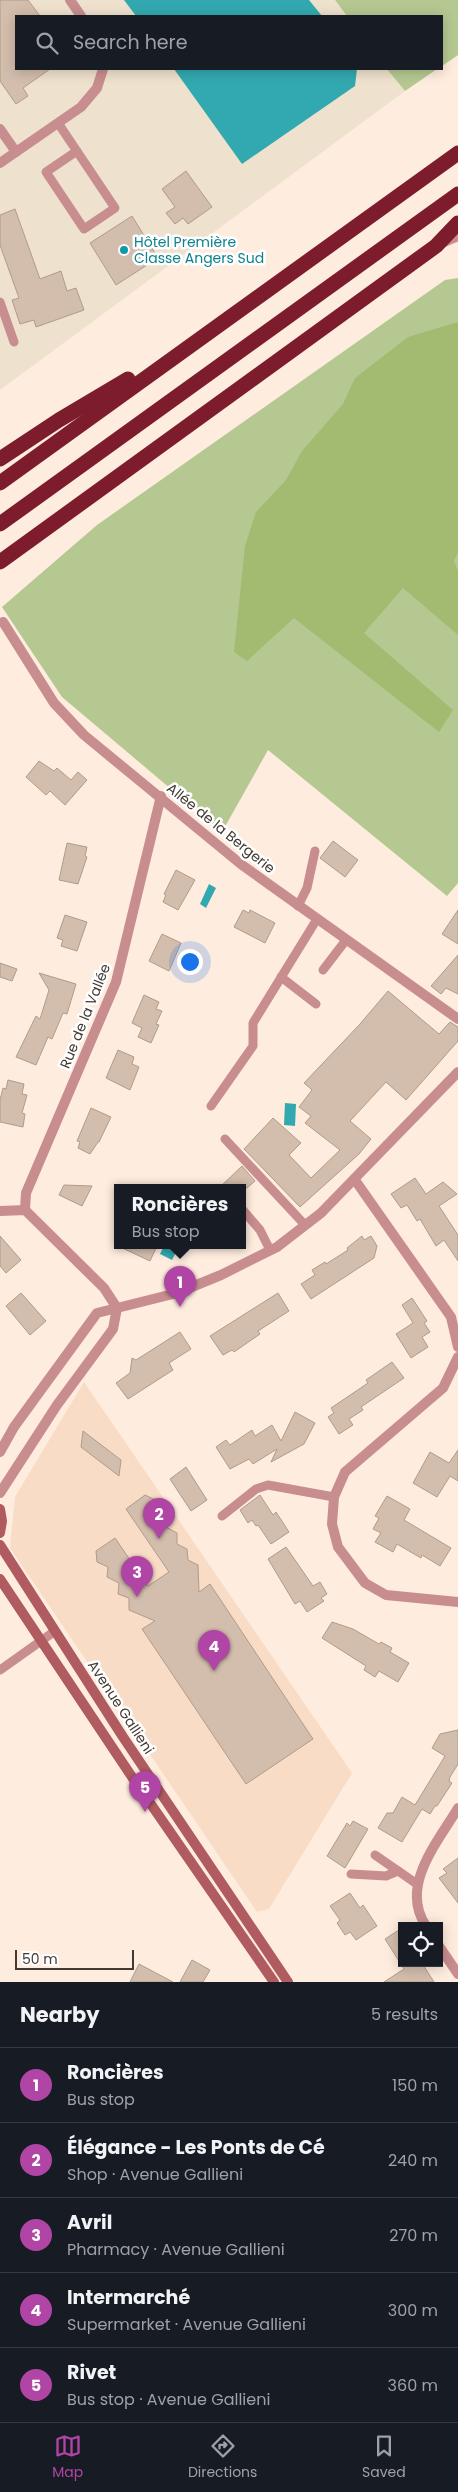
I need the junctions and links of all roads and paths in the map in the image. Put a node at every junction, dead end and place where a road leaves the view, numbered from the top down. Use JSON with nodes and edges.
{"nodes":[{"id":1,"x":70,"y":0,"type":"edge"},
{"id":2,"x":81,"y":15,"type":"edge"},
{"id":3,"x":102,"y":70,"type":"edge"},
{"id":4,"x":58,"y":122,"type":"junction"},
{"id":5,"x":0,"y":129,"type":"edge"},
{"id":6,"x":77,"y":151,"type":"junction"},
{"id":7,"x":16,"y":152,"type":"junction"},
{"id":8,"x":458,"y":153,"type":"edge"},
{"id":9,"x":0,"y":163,"type":"edge"},
{"id":10,"x":458,"y":194,"type":"edge"},
{"id":11,"x":458,"y":223,"type":"edge"},
{"id":12,"x":458,"y":236,"type":"edge"},
{"id":13,"x":436,"y":246,"type":"junction"},
{"id":14,"x":0,"y":302,"type":"edge"},
{"id":15,"x":200,"y":337,"type":"junction"},
{"id":16,"x":14,"y":342,"type":"dead end"},
{"id":17,"x":0,"y":459,"type":"edge"},
{"id":18,"x":0,"y":483,"type":"edge"},
{"id":19,"x":0,"y":524,"type":"edge"},
{"id":20,"x":0,"y":562,"type":"edge"},
{"id":21,"x":1,"y":623,"type":"edge"},
{"id":22,"x":161,"y":796,"type":"junction"},
{"id":23,"x":315,"y":851,"type":"dead end"},
{"id":24,"x":298,"y":906,"type":"junction"},
{"id":25,"x":317,"y":919,"type":"junction"},
{"id":26,"x":346,"y":940,"type":"junction"},
{"id":27,"x":323,"y":970,"type":"dead end"},
{"id":28,"x":281,"y":976,"type":"junction"},
{"id":29,"x":316,"y":1004,"type":"dead end"},
{"id":30,"x":458,"y":1019,"type":"edge"},
{"id":31,"x":458,"y":1072,"type":"edge"},
{"id":32,"x":211,"y":1106,"type":"dead end"},
{"id":33,"x":225,"y":1139,"type":"dead end"},
{"id":34,"x":355,"y":1180,"type":"junction"},
{"id":35,"x":25,"y":1210,"type":"junction"},
{"id":36,"x":0,"y":1211,"type":"edge"},
{"id":37,"x":246,"y":1214,"type":"edge"},
{"id":38,"x":305,"y":1225,"type":"junction"},
{"id":39,"x":270,"y":1250,"type":"junction"},
{"id":40,"x":117,"y":1308,"type":"junction"},
{"id":41,"x":458,"y":1347,"type":"edge"},
{"id":42,"x":458,"y":1357,"type":"edge"},
{"id":43,"x":0,"y":1452,"type":"edge"},
{"id":44,"x":0,"y":1493,"type":"edge"},
{"id":45,"x":334,"y":1497,"type":"junction"},
{"id":46,"x":0,"y":1509,"type":"edge"},
{"id":47,"x":222,"y":1516,"type":"dead end"},
{"id":48,"x":0,"y":1533,"type":"edge"},
{"id":49,"x":0,"y":1545,"type":"edge"},
{"id":50,"x":0,"y":1580,"type":"edge"},
{"id":51,"x":458,"y":1602,"type":"edge"},
{"id":52,"x":55,"y":1631,"type":"junction"},
{"id":53,"x":41,"y":1641,"type":"junction"},
{"id":54,"x":0,"y":1670,"type":"edge"},
{"id":55,"x":458,"y":1808,"type":"edge"},
{"id":56,"x":376,"y":1855,"type":"dead end"},
{"id":57,"x":398,"y":1871,"type":"junction"},
{"id":58,"x":351,"y":1874,"type":"dead end"},
{"id":59,"x":417,"y":1884,"type":"junction"},
{"id":60,"x":424,"y":1922,"type":"edge"},
{"id":61,"x":443,"y":1952,"type":"edge"},
{"id":62,"x":458,"y":1974,"type":"edge"},
{"id":63,"x":274,"y":1982,"type":"edge"},
{"id":64,"x":288,"y":1982,"type":"edge"}],
"edges":[{"from":1,"to":2,"type":"street"},
{"from":3,"to":4,"type":"street"},
{"from":4,"to":6,"type":"lane"},
{"from":4,"to":7,"type":"street"},
{"from":5,"to":7,"type":"street"},
{"from":6,"to":6,"type":"lane"},
{"from":7,"to":9,"type":"street"},
{"from":8,"to":15,"type":"highway"},
{"from":10,"to":19,"type":"highway"},
{"from":11,"to":13,"type":"highway"},
{"from":12,"to":13,"type":"street"},
{"from":13,"to":20,"type":"highway"},
{"from":14,"to":16,"type":"lane"},
{"from":15,"to":17,"type":"highway"},
{"from":15,"to":18,"type":"highway"},
{"from":21,"to":22,"type":"street","name":"Allée de la Bergerie"},
{"from":22,"to":24,"type":"street","name":"Allée de la Bergerie"},
{"from":22,"to":35,"type":"street","name":"Rue de la Vallée"},
{"from":23,"to":24,"type":"lane"},
{"from":24,"to":25,"type":"street","name":"Allée de la Bergerie"},
{"from":25,"to":26,"type":"street","name":"Allée de la Bergerie"},
{"from":25,"to":28,"type":"lane"},
{"from":26,"to":27,"type":"lane"},
{"from":26,"to":30,"type":"street","name":"Allée de la Bergerie"},
{"from":28,"to":29,"type":"lane"},
{"from":28,"to":32,"type":"lane"},
{"from":31,"to":34,"type":"street"},
{"from":33,"to":38,"type":"lane"},
{"from":34,"to":38,"type":"street"},
{"from":34,"to":41,"type":"street"},
{"from":35,"to":36,"type":"street"},
{"from":35,"to":40,"type":"street"},
{"from":37,"to":39,"type":"lane"},
{"from":38,"to":39,"type":"street"},
{"from":39,"to":40,"type":"street"},
{"from":40,"to":43,"type":"street"},
{"from":40,"to":44,"type":"street"},
{"from":42,"to":45,"type":"street"},
{"from":45,"to":47,"type":"lane"},
{"from":45,"to":51,"type":"street"},
{"from":46,"to":48,"type":"main road"},
{"from":49,"to":52,"type":"main road","name":"Avenue Gallieni"},
{"from":50,"to":53,"type":"main road","name":"Avenue Gallieni"},
{"from":52,"to":53,"type":"lane"},
{"from":52,"to":64,"type":"main road","name":"Avenue Gallieni"},
{"from":53,"to":54,"type":"lane"},
{"from":53,"to":63,"type":"main road","name":"Avenue Gallieni"},
{"from":55,"to":59,"type":"street"},
{"from":56,"to":57,"type":"lane"},
{"from":57,"to":58,"type":"lane"},
{"from":57,"to":59,"type":"lane"},
{"from":59,"to":60,"type":"street"},
{"from":61,"to":62,"type":"street"}]}
